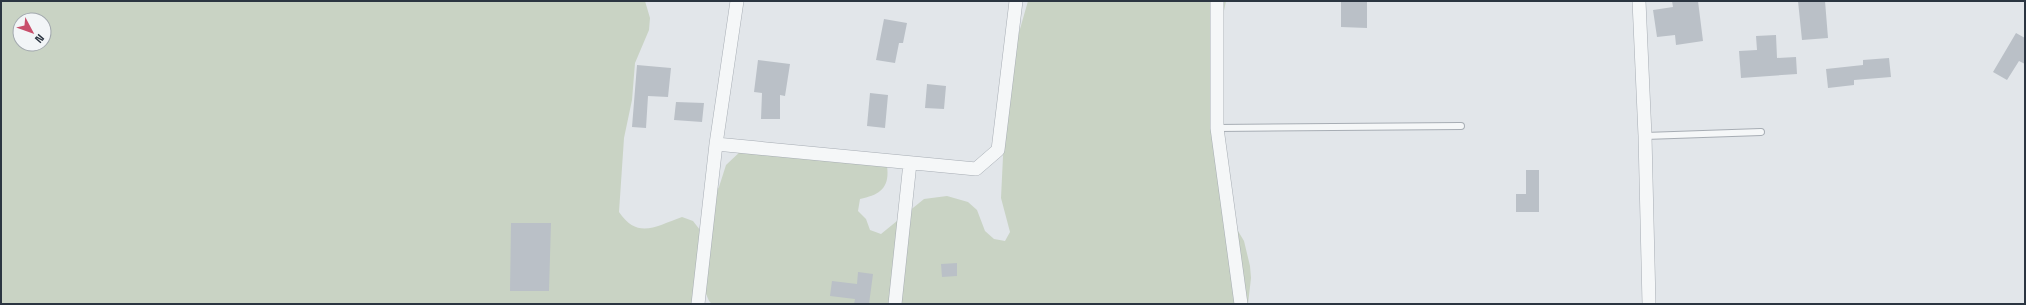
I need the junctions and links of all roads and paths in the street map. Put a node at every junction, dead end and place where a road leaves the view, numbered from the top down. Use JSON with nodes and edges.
{"nodes":[{"id":1,"x":737,"y":1,"type":"edge"},
{"id":2,"x":1016,"y":1,"type":"edge"},
{"id":3,"x":1217,"y":1,"type":"edge"},
{"id":4,"x":1639,"y":1,"type":"edge"},
{"id":5,"x":1461,"y":126,"type":"dead end"},
{"id":6,"x":1217,"y":128,"type":"junction"},
{"id":7,"x":1761,"y":132,"type":"dead end"},
{"id":8,"x":1646,"y":136,"type":"junction"},
{"id":9,"x":716,"y":144,"type":"junction"},
{"id":10,"x":910,"y":162,"type":"junction"},
{"id":11,"x":698,"y":304,"type":"edge"},
{"id":12,"x":895,"y":304,"type":"edge"},
{"id":13,"x":1242,"y":304,"type":"edge"},
{"id":14,"x":1649,"y":304,"type":"edge"}],
"edges":[{"from":1,"to":9,"type":"street"},
{"from":2,"to":10,"type":"street"},
{"from":3,"to":6,"type":"street"},
{"from":4,"to":8,"type":"street"},
{"from":5,"to":6,"type":"lane"},
{"from":6,"to":13,"type":"street"},
{"from":7,"to":8,"type":"lane"},
{"from":8,"to":14,"type":"street"},
{"from":9,"to":10,"type":"street"},
{"from":9,"to":11,"type":"street"},
{"from":10,"to":12,"type":"street"}]}
